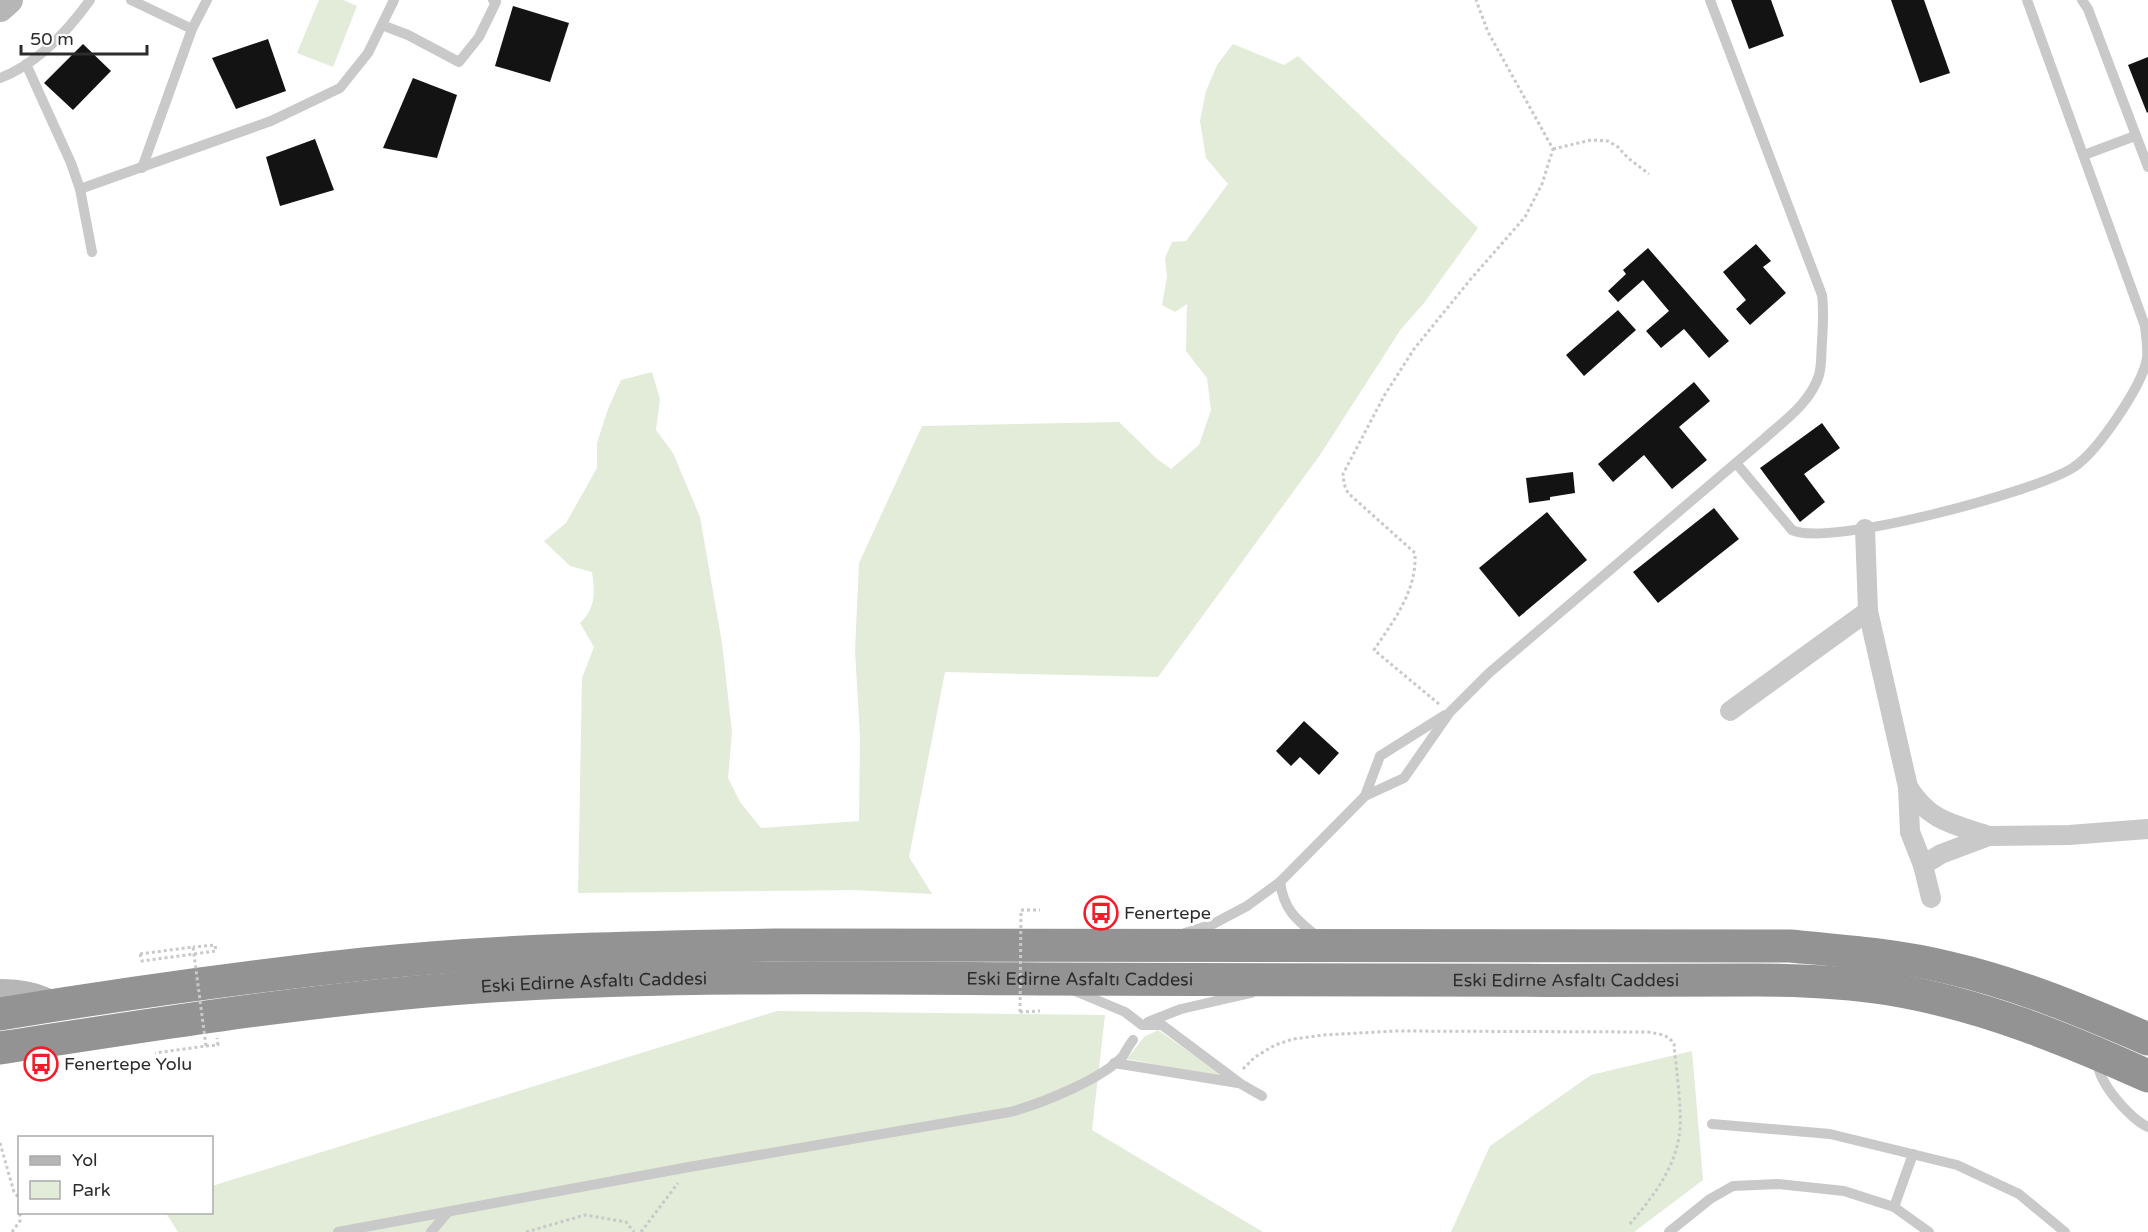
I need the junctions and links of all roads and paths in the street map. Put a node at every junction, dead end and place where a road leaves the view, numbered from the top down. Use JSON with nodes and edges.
{"nodes":[{"id":1,"x":9,"y":0,"type":"edge"},
{"id":2,"x":90,"y":0,"type":"edge"},
{"id":3,"x":131,"y":0,"type":"edge"},
{"id":4,"x":207,"y":0,"type":"edge"},
{"id":5,"x":394,"y":0,"type":"edge"},
{"id":6,"x":493,"y":0,"type":"edge"},
{"id":7,"x":1476,"y":0,"type":"edge"},
{"id":8,"x":1710,"y":0,"type":"edge"},
{"id":9,"x":2027,"y":0,"type":"edge"},
{"id":10,"x":2082,"y":0,"type":"edge"},
{"id":11,"x":0,"y":8,"type":"edge"},
{"id":12,"x":382,"y":25,"type":"junction"},
{"id":13,"x":192,"y":29,"type":"junction"},
{"id":14,"x":26,"y":64,"type":"junction"},
{"id":15,"x":0,"y":78,"type":"edge"},
{"id":16,"x":2135,"y":136,"type":"junction"},
{"id":17,"x":1553,"y":149,"type":"junction"},
{"id":18,"x":2084,"y":155,"type":"junction"},
{"id":19,"x":2148,"y":167,"type":"edge"},
{"id":20,"x":142,"y":168,"type":"junction"},
{"id":21,"x":1649,"y":174,"type":"dead end"},
{"id":22,"x":80,"y":189,"type":"junction"},
{"id":23,"x":92,"y":252,"type":"dead end"},
{"id":24,"x":1736,"y":463,"type":"junction"},
{"id":25,"x":1864,"y":529,"type":"junction"},
{"id":26,"x":1868,"y":611,"type":"junction"},
{"id":27,"x":1730,"y":711,"type":"dead end"},
{"id":28,"x":1450,"y":712,"type":"junction"},
{"id":29,"x":1908,"y":787,"type":"junction"},
{"id":30,"x":1365,"y":796,"type":"junction"},
{"id":31,"x":2148,"y":829,"type":"edge"},
{"id":32,"x":1989,"y":836,"type":"junction"},
{"id":33,"x":1923,"y":866,"type":"junction"},
{"id":34,"x":1280,"y":882,"type":"junction"},
{"id":35,"x":1931,"y":898,"type":"dead end"},
{"id":36,"x":1040,"y":909,"type":"dead end"},
{"id":37,"x":1139,"y":946,"type":"junction"},
{"id":38,"x":1328,"y":946,"type":"junction"},
{"id":39,"x":193,"y":947,"type":"junction"},
{"id":40,"x":1044,"y":979,"type":"junction"},
{"id":41,"x":1307,"y":979,"type":"junction"},
{"id":42,"x":0,"y":993,"type":"edge"},
{"id":43,"x":53,"y":1005,"type":"junction"},
{"id":44,"x":1040,"y":1011,"type":"dead end"},
{"id":45,"x":0,"y":1014,"type":"edge"},
{"id":46,"x":1142,"y":1025,"type":"junction"},
{"id":47,"x":2148,"y":1039,"type":"edge"},
{"id":48,"x":1132,"y":1040,"type":"dead end"},
{"id":49,"x":0,"y":1048,"type":"edge"},
{"id":50,"x":155,"y":1053,"type":"dead end"},
{"id":51,"x":2099,"y":1053,"type":"junction"},
{"id":52,"x":1114,"y":1063,"type":"junction"},
{"id":53,"x":2148,"y":1076,"type":"edge"},
{"id":54,"x":1237,"y":1081,"type":"junction"},
{"id":55,"x":1262,"y":1096,"type":"dead end"},
{"id":56,"x":1712,"y":1124,"type":"dead end"},
{"id":57,"x":2148,"y":1127,"type":"edge"},
{"id":58,"x":0,"y":1143,"type":"edge"},
{"id":59,"x":1913,"y":1154,"type":"junction"},
{"id":60,"x":689,"y":1167,"type":"junction"},
{"id":61,"x":18,"y":1197,"type":"edge"},
{"id":62,"x":1894,"y":1208,"type":"junction"},
{"id":63,"x":448,"y":1212,"type":"junction"},
{"id":64,"x":20,"y":1214,"type":"edge"},
{"id":65,"x":1629,"y":1225,"type":"dead end"},
{"id":66,"x":1685,"y":1228,"type":"edge"},
{"id":67,"x":12,"y":1232,"type":"edge"},
{"id":68,"x":338,"y":1232,"type":"edge"},
{"id":69,"x":432,"y":1232,"type":"edge"},
{"id":70,"x":526,"y":1232,"type":"edge"},
{"id":71,"x":634,"y":1232,"type":"edge"},
{"id":72,"x":641,"y":1232,"type":"edge"},
{"id":73,"x":1670,"y":1232,"type":"edge"},
{"id":74,"x":1929,"y":1232,"type":"edge"},
{"id":75,"x":2065,"y":1232,"type":"edge"}],
"edges":[{"from":1,"to":11,"type":"main road"},
{"from":2,"to":14,"type":"lane"},
{"from":3,"to":13,"type":"lane"},
{"from":4,"to":13,"type":"lane"},
{"from":5,"to":12,"type":"lane"},
{"from":6,"to":12,"type":"lane"},
{"from":7,"to":17,"type":"path"},
{"from":8,"to":24,"type":"lane"},
{"from":9,"to":18,"type":"lane"},
{"from":10,"to":16,"type":"lane"},
{"from":12,"to":20,"type":"lane"},
{"from":13,"to":20,"type":"lane"},
{"from":14,"to":15,"type":"lane"},
{"from":14,"to":22,"type":"lane"},
{"from":16,"to":18,"type":"lane"},
{"from":16,"to":19,"type":"lane"},
{"from":17,"to":21,"type":"path"},
{"from":17,"to":28,"type":"path"},
{"from":18,"to":25,"type":"lane"},
{"from":20,"to":22,"type":"lane"},
{"from":22,"to":23,"type":"lane"},
{"from":24,"to":25,"type":"lane"},
{"from":24,"to":28,"type":"lane"},
{"from":25,"to":26,"type":"street"},
{"from":26,"to":27,"type":"street"},
{"from":26,"to":29,"type":"street"},
{"from":28,"to":30,"type":"lane"},
{"from":28,"to":30,"type":"lane"},
{"from":29,"to":32,"type":"street"},
{"from":29,"to":33,"type":"street"},
{"from":30,"to":34,"type":"lane"},
{"from":31,"to":32,"type":"street"},
{"from":32,"to":33,"type":"street"},
{"from":33,"to":35,"type":"street"},
{"from":34,"to":37,"type":"lane"},
{"from":34,"to":38,"type":"lane"},
{"from":36,"to":44,"type":"path","bridge":true},
{"from":37,"to":38,"type":"highway","name":"Eski Edirne Asfaltı Caddesi"},
{"from":37,"to":43,"type":"highway","name":"Eski Edirne Asfaltı Caddesi"},
{"from":38,"to":47,"type":"highway","name":"Eski Edirne Asfaltı Caddesi"},
{"from":39,"to":39,"type":"path","bridge":true},
{"from":39,"to":50,"type":"path","bridge":true},
{"from":40,"to":41,"type":"highway","name":"Eski Edirne Asfaltı Caddesi"},
{"from":40,"to":46,"type":"lane"},
{"from":40,"to":49,"type":"highway","name":"Eski Edirne Asfaltı Caddesi"},
{"from":41,"to":46,"type":"lane"},
{"from":41,"to":51,"type":"highway","name":"Eski Edirne Asfaltı Caddesi"},
{"from":42,"to":43,"type":"main road"},
{"from":43,"to":45,"type":"highway","name":"Eski Edirne Asfaltı Caddesi"},
{"from":46,"to":54,"type":"lane"},
{"from":48,"to":52,"type":"lane"},
{"from":51,"to":53,"type":"highway","name":"Eski Edirne Asfaltı Caddesi"},
{"from":51,"to":57,"type":"lane"},
{"from":52,"to":54,"type":"lane"},
{"from":52,"to":60,"type":"lane"},
{"from":54,"to":55,"type":"lane"},
{"from":54,"to":65,"type":"path"},
{"from":56,"to":59,"type":"lane"},
{"from":58,"to":61,"type":"path"},
{"from":59,"to":62,"type":"lane"},
{"from":59,"to":75,"type":"lane"},
{"from":60,"to":63,"type":"lane"},
{"from":60,"to":72,"type":"path"},
{"from":62,"to":66,"type":"lane"},
{"from":62,"to":74,"type":"lane"},
{"from":63,"to":68,"type":"lane"},
{"from":63,"to":69,"type":"lane"},
{"from":64,"to":67,"type":"path"},
{"from":66,"to":73,"type":"lane"},
{"from":70,"to":71,"type":"path"}]}
